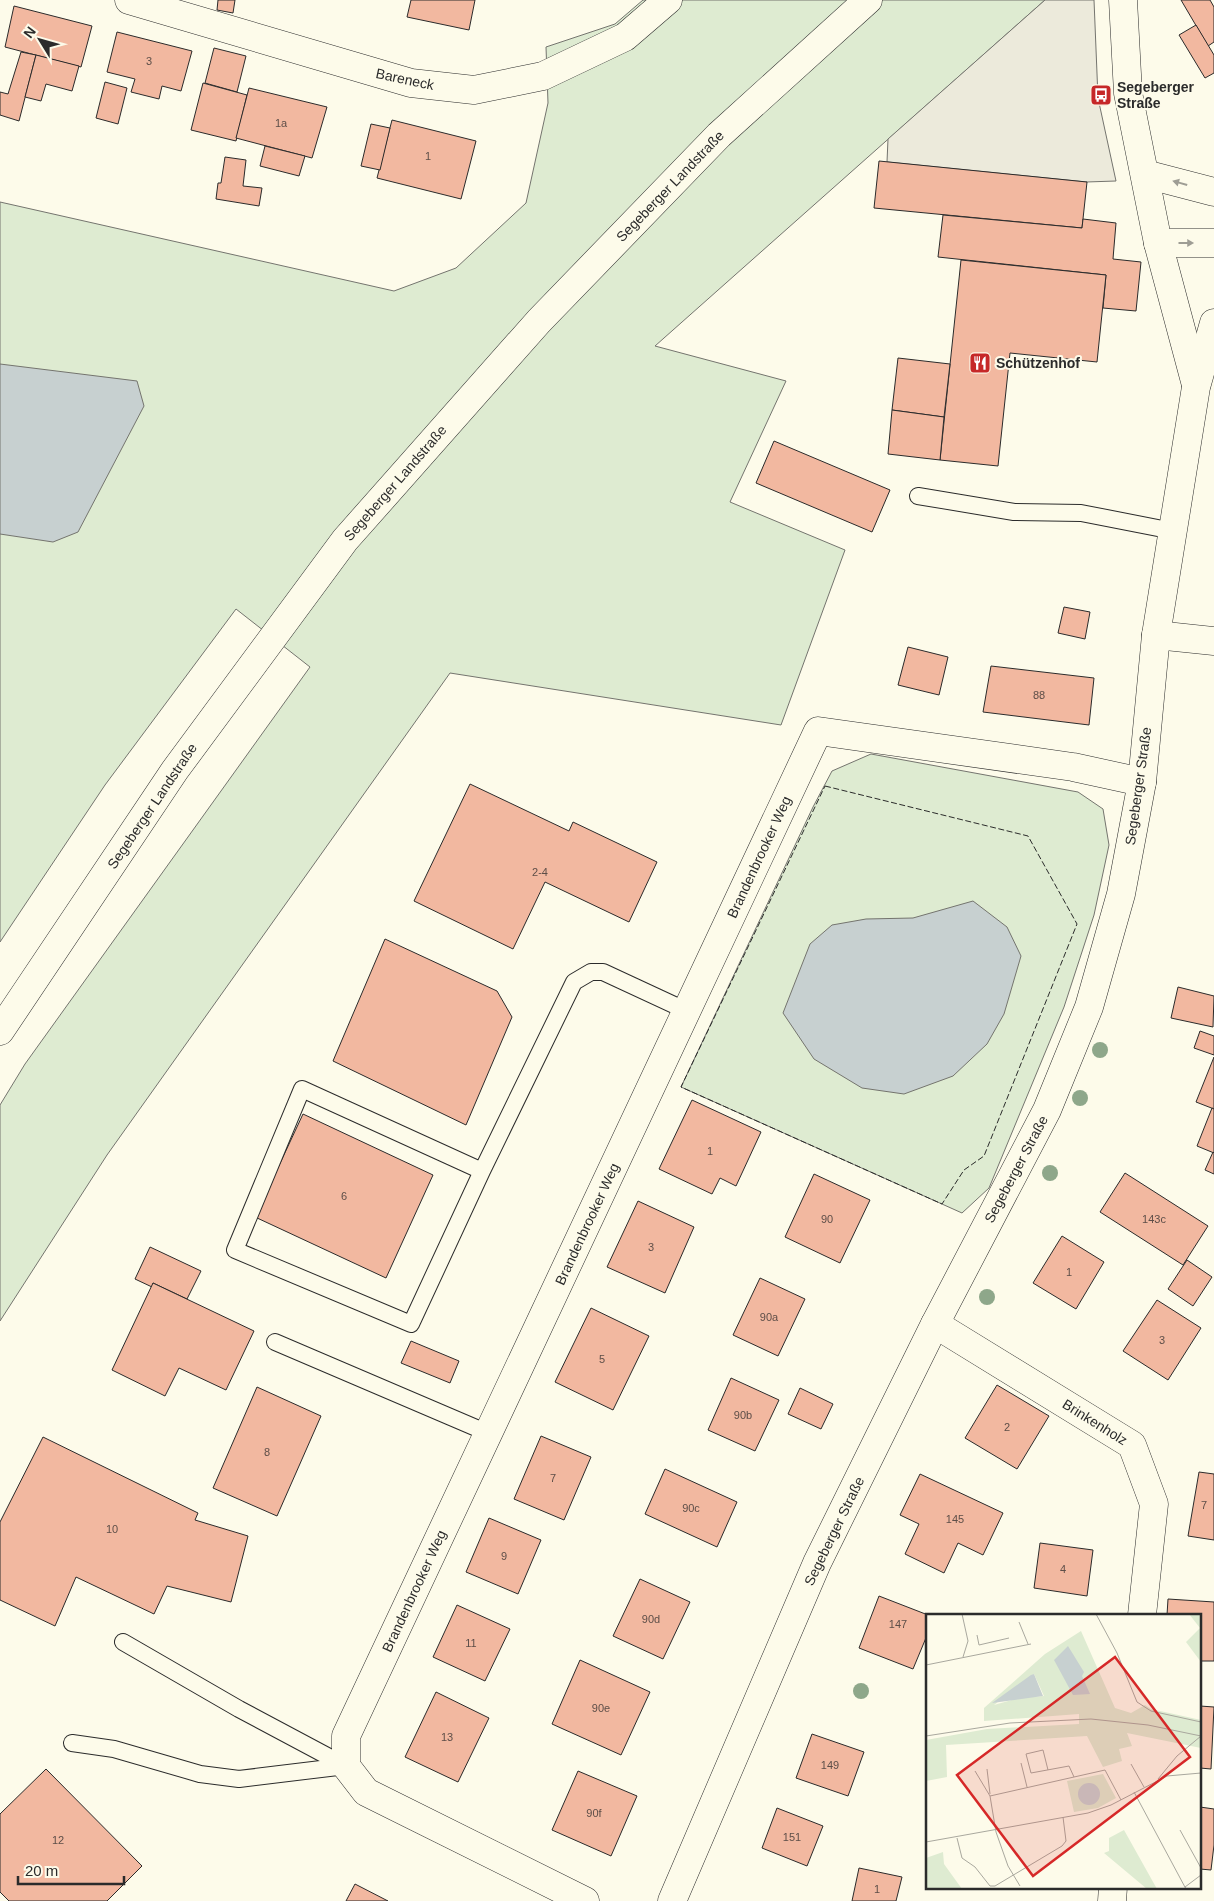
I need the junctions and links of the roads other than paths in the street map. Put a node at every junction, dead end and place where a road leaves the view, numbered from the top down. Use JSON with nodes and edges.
{"nodes":[{"id":1,"x":129,"y":0,"type":"edge"},
{"id":2,"x":668,"y":0,"type":"edge"},
{"id":3,"x":868,"y":0,"type":"edge"},
{"id":4,"x":1123,"y":0,"type":"edge"},
{"id":5,"x":1145,"y":174,"type":"junction"},
{"id":6,"x":1214,"y":192,"type":"edge"},
{"id":7,"x":1158,"y":243,"type":"junction"},
{"id":8,"x":1214,"y":243,"type":"edge"},
{"id":9,"x":1214,"y":323,"type":"edge"},
{"id":10,"x":1196,"y":386,"type":"junction"},
{"id":11,"x":918,"y":496,"type":"dead end"},
{"id":12,"x":1173,"y":531,"type":"junction"},
{"id":13,"x":1156,"y":635,"type":"junction"},
{"id":14,"x":1214,"y":641,"type":"edge"},
{"id":15,"x":1142,"y":782,"type":"junction"},
{"id":16,"x":687,"y":1011,"type":"junction"},
{"id":17,"x":0,"y":1031,"type":"edge"},
{"id":18,"x":482,"y":1171,"type":"junction"},
{"id":19,"x":935,"y":1324,"type":"junction"},
{"id":20,"x":275,"y":1342,"type":"dead end"},
{"id":21,"x":488,"y":1433,"type":"junction"},
{"id":22,"x":1142,"y":1614,"type":"edge"},
{"id":23,"x":123,"y":1642,"type":"dead end"},
{"id":24,"x":72,"y":1743,"type":"dead end"},
{"id":25,"x":346,"y":1766,"type":"junction"},
{"id":26,"x":1113,"y":1888,"type":"edge"},
{"id":27,"x":585,"y":1901,"type":"edge"},
{"id":28,"x":672,"y":1901,"type":"edge"},
{"id":29,"x":1112,"y":1901,"type":"edge"}],
"edges":[{"from":1,"to":2,"type":"street","name":"Bareneck"},
{"from":3,"to":17,"type":"street","name":"Segeberger Landstraße"},
{"from":4,"to":5,"type":"street","name":"Segeberger Straße"},
{"from":6,"to":5,"type":"street","one_way":true},
{"from":5,"to":7,"type":"street","name":"Segeberger Straße"},
{"from":7,"to":8,"type":"street","one_way":true},
{"from":7,"to":10,"type":"street","name":"Segeberger Straße"},
{"from":9,"to":10,"type":"street","name":"Segeberger Straße"},
{"from":10,"to":12,"type":"street","name":"Segeberger Straße"},
{"from":11,"to":12,"type":"lane"},
{"from":12,"to":13,"type":"street","name":"Segeberger Straße"},
{"from":13,"to":14,"type":"street"},
{"from":13,"to":15,"type":"street","name":"Segeberger Straße"},
{"from":15,"to":16,"type":"street","name":"Brandenbrooker Weg"},
{"from":15,"to":19,"type":"street","name":"Segeberger Straße"},
{"from":16,"to":18,"type":"lane"},
{"from":16,"to":21,"type":"street","name":"Brandenbrooker Weg"},
{"from":18,"to":18,"type":"lane"},
{"from":19,"to":22,"type":"street","name":"Brinkenholz"},
{"from":19,"to":28,"type":"street","name":"Segeberger Straße"},
{"from":20,"to":21,"type":"lane"},
{"from":21,"to":25,"type":"street","name":"Brandenbrooker Weg"},
{"from":23,"to":25,"type":"lane"},
{"from":24,"to":25,"type":"lane"},
{"from":25,"to":27,"type":"street"},
{"from":26,"to":29,"type":"street"}]}
